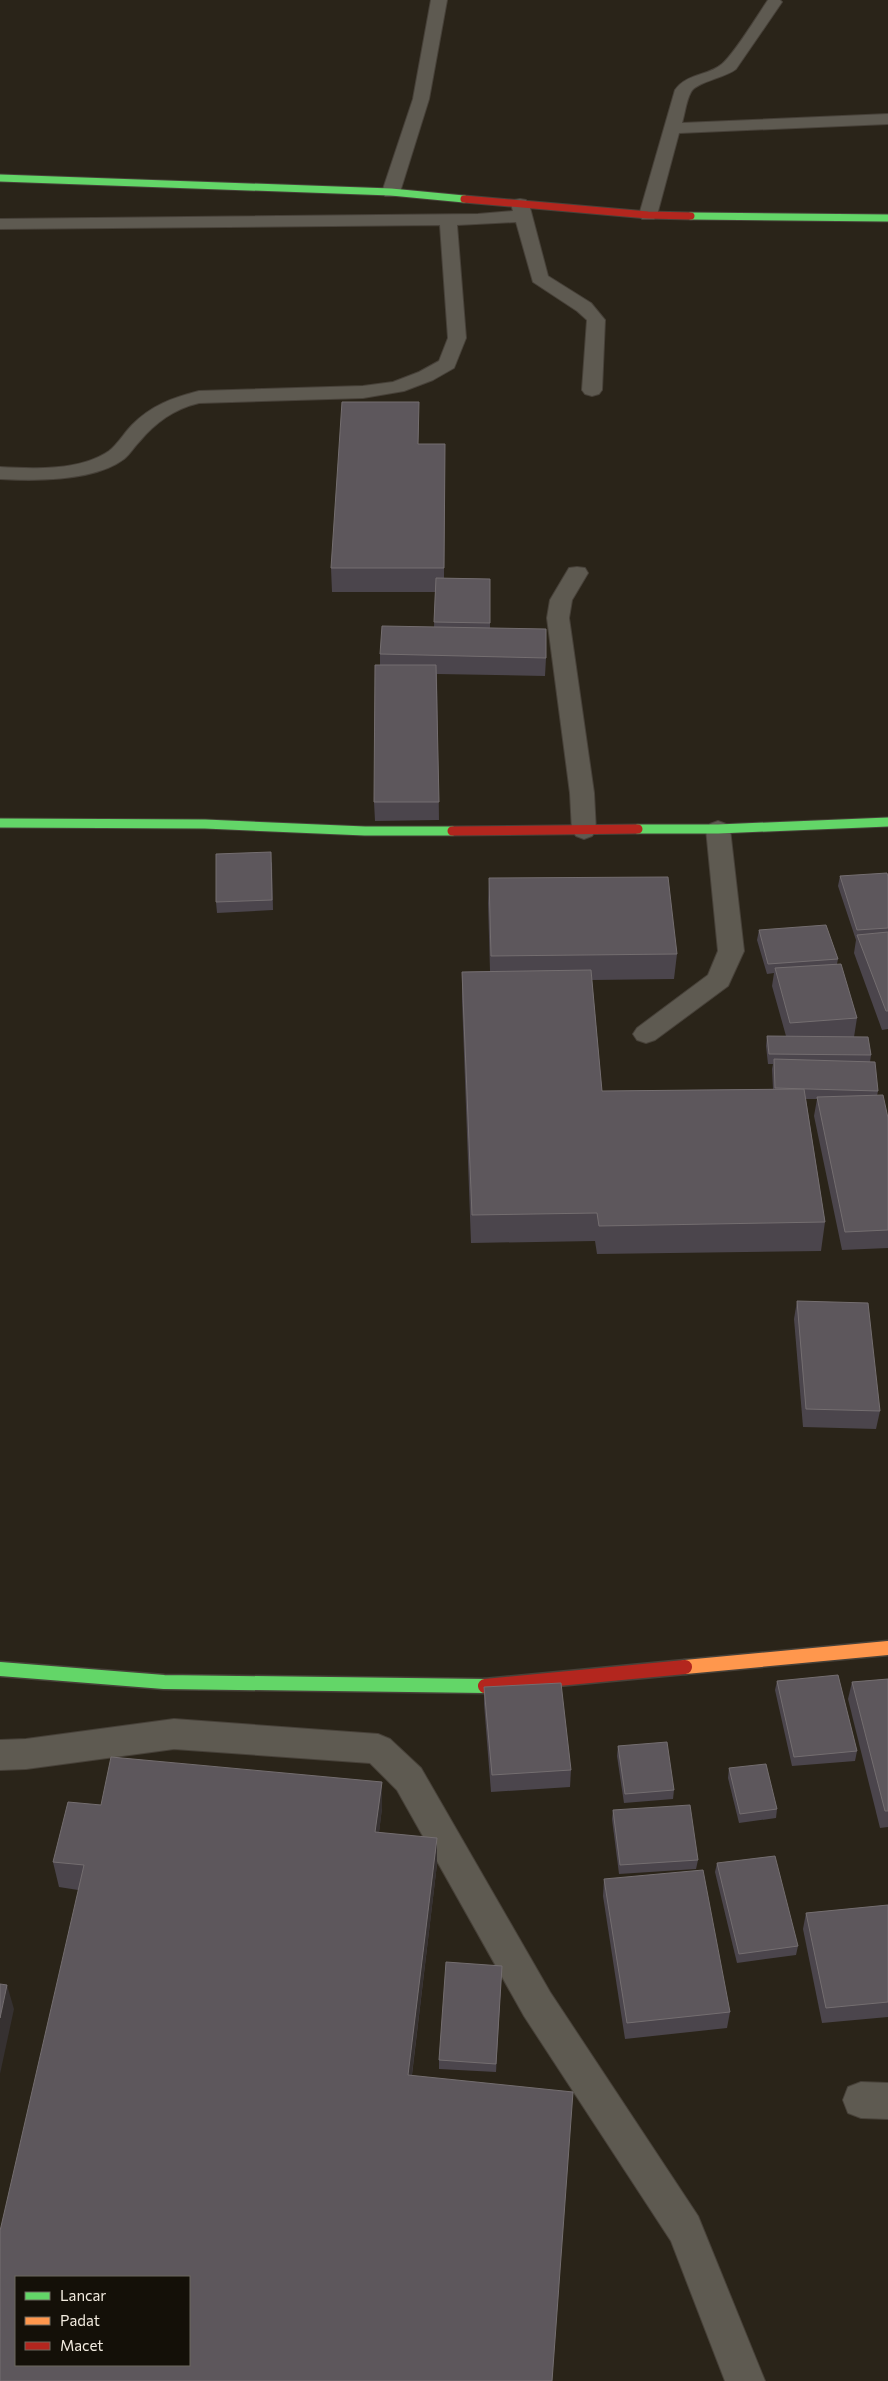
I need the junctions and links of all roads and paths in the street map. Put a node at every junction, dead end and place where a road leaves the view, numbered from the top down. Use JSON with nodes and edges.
{"nodes":[{"id":1,"x":439,"y":0,"type":"edge"},
{"id":2,"x":774,"y":2,"type":"dead end"},
{"id":3,"x":888,"y":119,"type":"edge"},
{"id":4,"x":673,"y":128,"type":"junction"},
{"id":5,"x":0,"y":178,"type":"edge"},
{"id":6,"x":391,"y":192,"type":"junction"},
{"id":7,"x":521,"y":210,"type":"junction"},
{"id":8,"x":648,"y":215,"type":"junction"},
{"id":9,"x":448,"y":218,"type":"junction"},
{"id":10,"x":888,"y":218,"type":"edge"},
{"id":11,"x":0,"y":224,"type":"edge"},
{"id":12,"x":592,"y":390,"type":"dead end"},
{"id":13,"x":0,"y":473,"type":"edge"},
{"id":14,"x":577,"y":573,"type":"dead end"},
{"id":15,"x":888,"y":822,"type":"edge"},
{"id":16,"x":0,"y":823,"type":"edge"},
{"id":17,"x":718,"y":829,"type":"junction"},
{"id":18,"x":584,"y":830,"type":"junction"},
{"id":19,"x":646,"y":1034,"type":"dead end"},
{"id":20,"x":888,"y":1648,"type":"edge"},
{"id":21,"x":0,"y":1669,"type":"edge"},
{"id":22,"x":0,"y":1755,"type":"edge"},
{"id":23,"x":745,"y":2381,"type":"edge"}],
"edges":[{"from":1,"to":6,"type":"street"},
{"from":2,"to":4,"type":"street"},
{"from":3,"to":4,"type":"street"},
{"from":4,"to":8,"type":"street"},
{"from":5,"to":6,"type":"street"},
{"from":6,"to":7,"type":"street"},
{"from":7,"to":8,"type":"street"},
{"from":7,"to":9,"type":"street"},
{"from":7,"to":12,"type":"street"},
{"from":8,"to":10,"type":"street"},
{"from":9,"to":11,"type":"street"},
{"from":9,"to":13,"type":"street"},
{"from":14,"to":18,"type":"street"},
{"from":15,"to":17,"type":"street"},
{"from":16,"to":18,"type":"street"},
{"from":17,"to":18,"type":"street"},
{"from":17,"to":19,"type":"street"},
{"from":20,"to":21,"type":"street"},
{"from":22,"to":23,"type":"street"}]}
